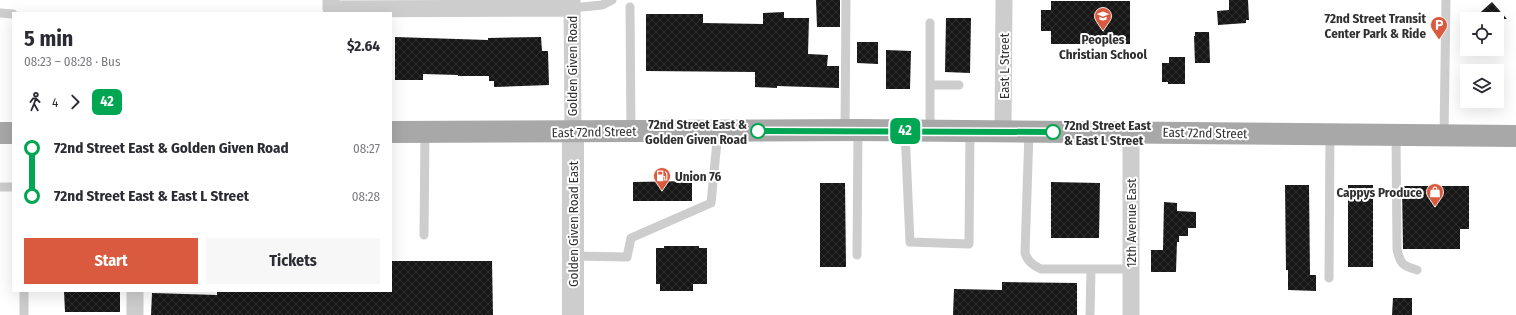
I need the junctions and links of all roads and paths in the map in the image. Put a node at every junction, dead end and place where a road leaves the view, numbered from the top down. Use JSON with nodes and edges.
{"nodes":[{"id":1,"x":612,"y":0,"type":"edge"},
{"id":2,"x":846,"y":0,"type":"edge"},
{"id":3,"x":1004,"y":0,"type":"edge"},
{"id":4,"x":1446,"y":0,"type":"edge"},
{"id":5,"x":572,"y":4,"type":"edge"},
{"id":6,"x":331,"y":5,"type":"edge"},
{"id":7,"x":630,"y":7,"type":"dead end"},
{"id":8,"x":0,"y":13,"type":"edge"},
{"id":9,"x":12,"y":14,"type":"edge"},
{"id":10,"x":930,"y":23,"type":"dead end"},
{"id":11,"x":930,"y":85,"type":"junction"},
{"id":12,"x":959,"y":85,"type":"dead end"},
{"id":13,"x":851,"y":130,"type":"junction"},
{"id":14,"x":718,"y":131,"type":"junction"},
{"id":15,"x":905,"y":131,"type":"junction"},
{"id":16,"x":930,"y":131,"type":"junction"},
{"id":17,"x":12,"y":132,"type":"edge"},
{"id":18,"x":392,"y":132,"type":"edge"},
{"id":19,"x":425,"y":132,"type":"junction"},
{"id":20,"x":573,"y":132,"type":"junction"},
{"id":21,"x":631,"y":132,"type":"junction"},
{"id":22,"x":970,"y":132,"type":"junction"},
{"id":23,"x":1003,"y":132,"type":"junction"},
{"id":24,"x":1029,"y":132,"type":"junction"},
{"id":25,"x":1131,"y":132,"type":"junction"},
{"id":26,"x":0,"y":133,"type":"edge"},
{"id":27,"x":1330,"y":134,"type":"junction"},
{"id":28,"x":1396,"y":135,"type":"junction"},
{"id":29,"x":1444,"y":135,"type":"junction"},
{"id":30,"x":1516,"y":136,"type":"edge"},
{"id":31,"x":12,"y":186,"type":"edge"},
{"id":32,"x":0,"y":187,"type":"edge"},
{"id":33,"x":424,"y":235,"type":"dead end"},
{"id":34,"x":573,"y":256,"type":"junction"},
{"id":35,"x":857,"y":256,"type":"dead end"},
{"id":36,"x":1091,"y":269,"type":"junction"},
{"id":37,"x":1131,"y":269,"type":"junction"},
{"id":38,"x":1417,"y":270,"type":"dead end"},
{"id":39,"x":1329,"y":278,"type":"dead end"},
{"id":40,"x":24,"y":292,"type":"edge"},
{"id":41,"x":135,"y":292,"type":"edge"},
{"id":42,"x":24,"y":315,"type":"edge"},
{"id":43,"x":135,"y":315,"type":"edge"},
{"id":44,"x":573,"y":315,"type":"edge"},
{"id":45,"x":1090,"y":315,"type":"edge"},
{"id":46,"x":1131,"y":315,"type":"edge"}],
"edges":[{"from":1,"to":5,"type":"lane"},
{"from":2,"to":13,"type":"lane"},
{"from":3,"to":23,"type":"street","name":"East L Street"},
{"from":4,"to":29,"type":"lane"},
{"from":5,"to":6,"type":"street"},
{"from":5,"to":20,"type":"street","name":"Golden Given Road"},
{"from":7,"to":21,"type":"lane"},
{"from":8,"to":9,"type":"lane"},
{"from":10,"to":11,"type":"lane"},
{"from":11,"to":12,"type":"lane"},
{"from":11,"to":16,"type":"lane"},
{"from":13,"to":14,"type":"main road","name":"East 72nd Street"},
{"from":13,"to":15,"type":"main road","name":"East 72nd Street"},
{"from":13,"to":35,"type":"lane"},
{"from":14,"to":21,"type":"main road","name":"East 72nd Street"},
{"from":14,"to":34,"type":"lane"},
{"from":15,"to":16,"type":"main road","name":"East 72nd Street"},
{"from":15,"to":22,"type":"lane"},
{"from":16,"to":22,"type":"main road","name":"East 72nd Street"},
{"from":17,"to":26,"type":"main road"},
{"from":18,"to":19,"type":"main road","name":"East 72nd Street"},
{"from":19,"to":20,"type":"main road","name":"East 72nd Street"},
{"from":19,"to":33,"type":"lane"},
{"from":20,"to":21,"type":"main road","name":"East 72nd Street"},
{"from":20,"to":34,"type":"street","name":"Golden Given Road East"},
{"from":22,"to":23,"type":"main road","name":"East 72nd Street"},
{"from":23,"to":24,"type":"main road","name":"East 72nd Street"},
{"from":24,"to":25,"type":"main road","name":"East 72nd Street"},
{"from":24,"to":36,"type":"lane"},
{"from":25,"to":27,"type":"main road","name":"East 72nd Street"},
{"from":25,"to":37,"type":"street","name":"12th Avenue East"},
{"from":27,"to":28,"type":"main road","name":"East 72nd Street"},
{"from":27,"to":39,"type":"lane"},
{"from":28,"to":29,"type":"main road","name":"East 72nd Street"},
{"from":28,"to":38,"type":"lane"},
{"from":29,"to":30,"type":"main road","name":"East 72nd Street"},
{"from":31,"to":32,"type":"lane"},
{"from":34,"to":44,"type":"street","name":"Golden Given Road East"},
{"from":36,"to":37,"type":"lane"},
{"from":36,"to":45,"type":"lane"},
{"from":37,"to":46,"type":"street","name":"12th Avenue East"},
{"from":40,"to":42,"type":"lane"},
{"from":41,"to":43,"type":"street"}]}
